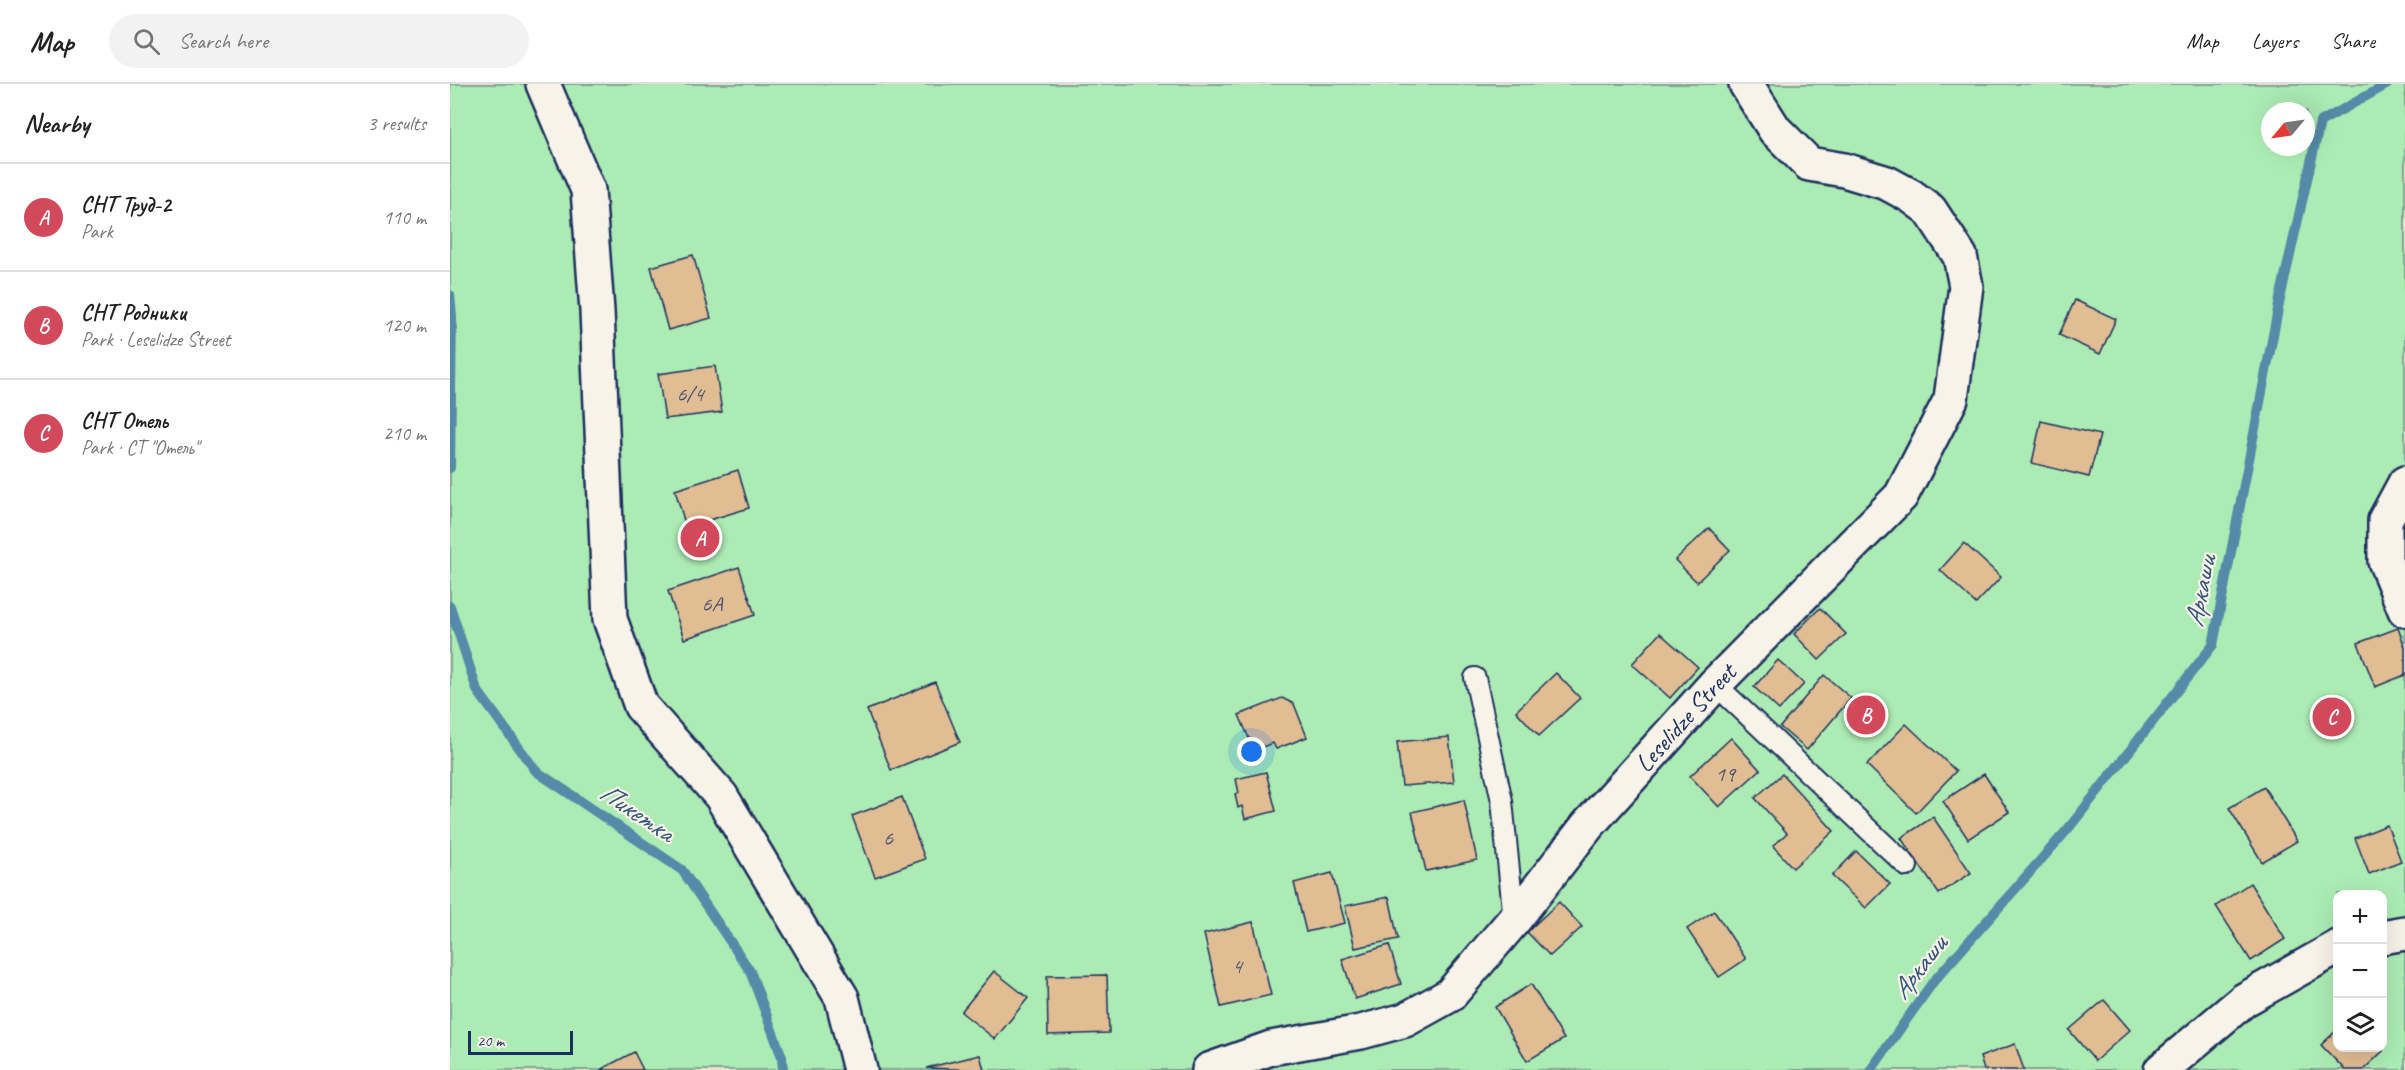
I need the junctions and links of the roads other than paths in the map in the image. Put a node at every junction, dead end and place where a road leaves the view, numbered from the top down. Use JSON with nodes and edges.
{"nodes":[{"id":1,"x":543,"y":84,"type":"edge"},
{"id":2,"x":1746,"y":84,"type":"edge"},
{"id":3,"x":2405,"y":483,"type":"edge"},
{"id":4,"x":2405,"y":610,"type":"edge"},
{"id":5,"x":1475,"y":678,"type":"dead end"},
{"id":6,"x":1714,"y":684,"type":"junction"},
{"id":7,"x":1907,"y":866,"type":"dead end"},
{"id":8,"x":1514,"y":920,"type":"junction"},
{"id":9,"x":2405,"y":933,"type":"edge"},
{"id":10,"x":2387,"y":936,"type":"edge"},
{"id":11,"x":2333,"y":949,"type":"edge"},
{"id":12,"x":860,"y":1070,"type":"edge"},
{"id":13,"x":1209,"y":1070,"type":"edge"},
{"id":14,"x":2161,"y":1070,"type":"edge"}],
"edges":[{"from":1,"to":12,"type":"street"},
{"from":2,"to":6,"type":"street","name":"Leselidze Street"},
{"from":3,"to":4,"type":"street"},
{"from":5,"to":8,"type":"lane"},
{"from":6,"to":7,"type":"lane"},
{"from":6,"to":8,"type":"street","name":"Leselidze Street"},
{"from":8,"to":13,"type":"street","name":"Leselidze Street"},
{"from":9,"to":10,"type":"street"},
{"from":11,"to":14,"type":"street"}]}
